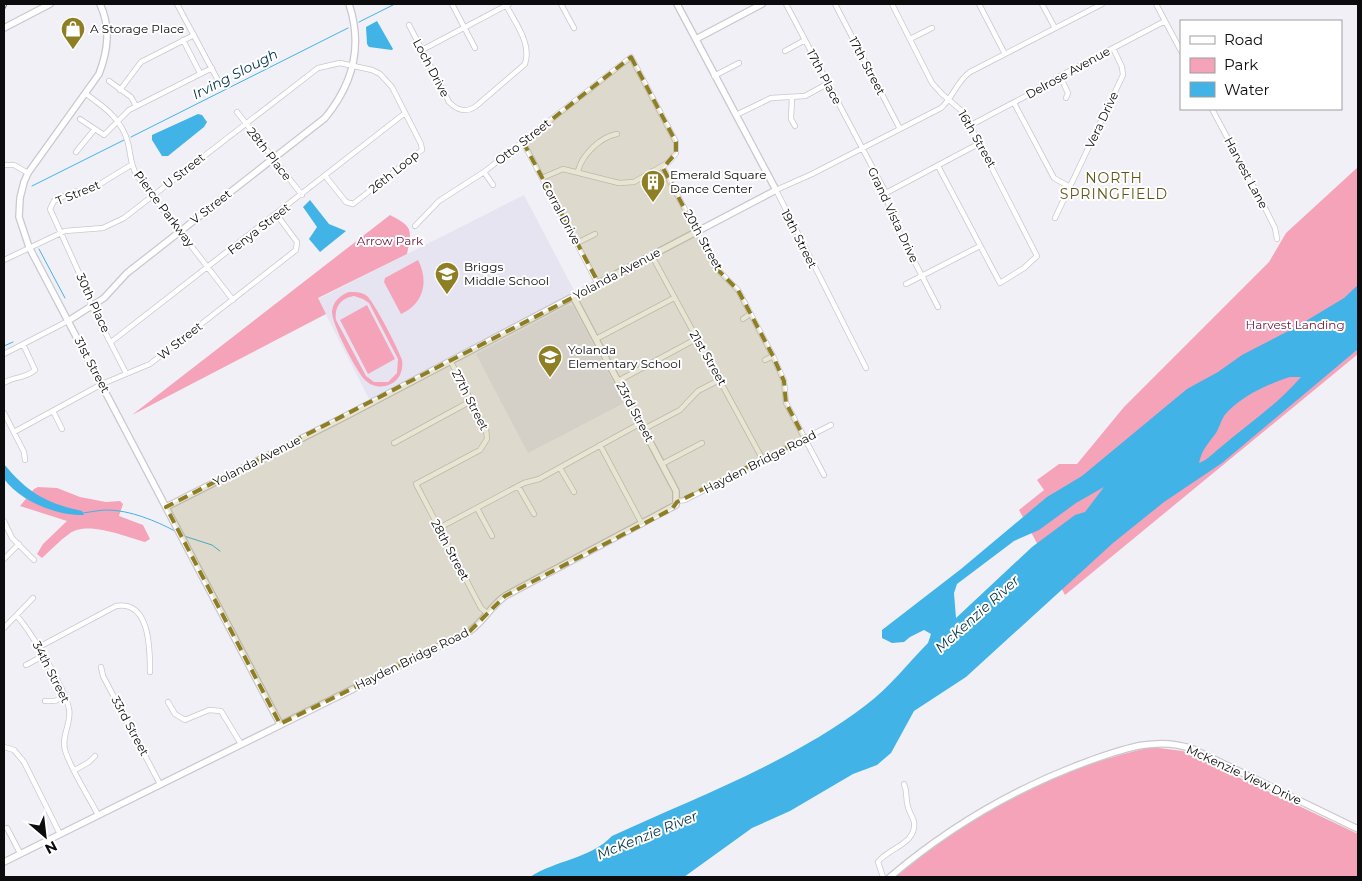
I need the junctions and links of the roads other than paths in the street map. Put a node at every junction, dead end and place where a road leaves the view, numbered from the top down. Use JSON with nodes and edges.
{"nodes":[{"id":1,"x":50,"y":4,"type":"edge"},
{"id":2,"x":100,"y":4,"type":"edge"},
{"id":3,"x":177,"y":4,"type":"edge"},
{"id":4,"x":347,"y":4,"type":"edge"},
{"id":5,"x":452,"y":4,"type":"edge"},
{"id":6,"x":561,"y":4,"type":"edge"},
{"id":7,"x":677,"y":4,"type":"edge"},
{"id":8,"x":762,"y":4,"type":"edge"},
{"id":9,"x":786,"y":4,"type":"edge"},
{"id":10,"x":835,"y":4,"type":"edge"},
{"id":11,"x":892,"y":4,"type":"edge"},
{"id":12,"x":979,"y":4,"type":"edge"},
{"id":13,"x":1042,"y":4,"type":"edge"},
{"id":14,"x":1102,"y":4,"type":"edge"},
{"id":15,"x":1156,"y":4,"type":"edge"},
{"id":16,"x":508,"y":5,"type":"edge"},
{"id":17,"x":1165,"y":21,"type":"junction"},
{"id":18,"x":409,"y":25,"type":"dead end"},
{"id":19,"x":4,"y":28,"type":"edge"},
{"id":20,"x":464,"y":28,"type":"junction"},
{"id":21,"x":574,"y":28,"type":"dead end"},
{"id":22,"x":932,"y":28,"type":"dead end"},
{"id":23,"x":1055,"y":28,"type":"junction"},
{"id":24,"x":194,"y":35,"type":"junction"},
{"id":25,"x":696,"y":39,"type":"junction"},
{"id":26,"x":910,"y":39,"type":"junction"},
{"id":27,"x":183,"y":40,"type":"junction"},
{"id":28,"x":805,"y":40,"type":"junction"},
{"id":29,"x":475,"y":48,"type":"dead end"},
{"id":30,"x":1113,"y":48,"type":"junction"},
{"id":31,"x":1180,"y":49,"type":"edge"},
{"id":32,"x":422,"y":50,"type":"junction"},
{"id":33,"x":786,"y":51,"type":"dead end"},
{"id":34,"x":1005,"y":54,"type":"junction"},
{"id":35,"x":739,"y":63,"type":"dead end"},
{"id":36,"x":354,"y":65,"type":"junction"},
{"id":37,"x":212,"y":68,"type":"junction"},
{"id":38,"x":200,"y":73,"type":"junction"},
{"id":39,"x":714,"y":76,"type":"junction"},
{"id":40,"x":1060,"y":76,"type":"junction"},
{"id":41,"x":109,"y":81,"type":"dead end"},
{"id":42,"x":220,"y":84,"type":"dead end"},
{"id":43,"x":827,"y":84,"type":"junction"},
{"id":44,"x":120,"y":90,"type":"junction"},
{"id":45,"x":86,"y":94,"type":"junction"},
{"id":46,"x":792,"y":98,"type":"junction"},
{"id":47,"x":950,"y":98,"type":"junction"},
{"id":48,"x":1066,"y":98,"type":"dead end"},
{"id":49,"x":1014,"y":102,"type":"junction"},
{"id":50,"x":136,"y":106,"type":"junction"},
{"id":51,"x":1213,"y":110,"type":"edge"},
{"id":52,"x":237,"y":112,"type":"dead end"},
{"id":53,"x":405,"y":113,"type":"junction"},
{"id":54,"x":736,"y":115,"type":"junction"},
{"id":55,"x":80,"y":119,"type":"dead end"},
{"id":56,"x":117,"y":120,"type":"junction"},
{"id":57,"x":246,"y":124,"type":"junction"},
{"id":58,"x":971,"y":125,"type":"junction"},
{"id":59,"x":795,"y":126,"type":"dead end"},
{"id":60,"x":900,"y":129,"type":"junction"},
{"id":61,"x":94,"y":130,"type":"junction"},
{"id":62,"x":617,"y":134,"type":"dead end"},
{"id":63,"x":523,"y":142,"type":"junction"},
{"id":64,"x":980,"y":143,"type":"junction"},
{"id":65,"x":862,"y":149,"type":"junction"},
{"id":66,"x":76,"y":152,"type":"dead end"},
{"id":67,"x":274,"y":158,"type":"junction"},
{"id":68,"x":4,"y":165,"type":"edge"},
{"id":69,"x":131,"y":165,"type":"junction"},
{"id":70,"x":938,"y":166,"type":"junction"},
{"id":71,"x":663,"y":168,"type":"junction"},
{"id":72,"x":578,"y":171,"type":"junction"},
{"id":73,"x":484,"y":172,"type":"junction"},
{"id":74,"x":28,"y":173,"type":"junction"},
{"id":75,"x":326,"y":177,"type":"junction"},
{"id":76,"x":542,"y":178,"type":"junction"},
{"id":77,"x":493,"y":185,"type":"dead end"},
{"id":78,"x":1070,"y":187,"type":"junction"},
{"id":79,"x":776,"y":190,"type":"junction"},
{"id":80,"x":886,"y":193,"type":"junction"},
{"id":81,"x":302,"y":195,"type":"junction"},
{"id":82,"x":152,"y":196,"type":"junction"},
{"id":83,"x":276,"y":215,"type":"junction"},
{"id":84,"x":1055,"y":218,"type":"dead end"},
{"id":85,"x":415,"y":226,"type":"dead end"},
{"id":86,"x":697,"y":231,"type":"junction"},
{"id":87,"x":180,"y":232,"type":"junction"},
{"id":88,"x":59,"y":234,"type":"junction"},
{"id":89,"x":595,"y":234,"type":"dead end"},
{"id":90,"x":1277,"y":239,"type":"dead end"},
{"id":91,"x":576,"y":243,"type":"junction"},
{"id":92,"x":980,"y":246,"type":"junction"},
{"id":93,"x":29,"y":247,"type":"junction"},
{"id":94,"x":652,"y":256,"type":"junction"},
{"id":95,"x":4,"y":260,"type":"edge"},
{"id":96,"x":208,"y":268,"type":"junction"},
{"id":97,"x":922,"y":276,"type":"junction"},
{"id":98,"x":598,"y":284,"type":"junction"},
{"id":99,"x":906,"y":284,"type":"dead end"},
{"id":100,"x":574,"y":298,"type":"junction"},
{"id":101,"x":674,"y":298,"type":"junction"},
{"id":102,"x":233,"y":300,"type":"junction"},
{"id":103,"x":92,"y":307,"type":"junction"},
{"id":104,"x":938,"y":307,"type":"dead end"},
{"id":105,"x":750,"y":314,"type":"junction"},
{"id":106,"x":743,"y":319,"type":"dead end"},
{"id":107,"x":68,"y":321,"type":"junction"},
{"id":108,"x":596,"y":339,"type":"junction"},
{"id":109,"x":696,"y":339,"type":"junction"},
{"id":110,"x":111,"y":342,"type":"junction"},
{"id":111,"x":23,"y":344,"type":"junction"},
{"id":112,"x":4,"y":354,"type":"edge"},
{"id":113,"x":772,"y":356,"type":"junction"},
{"id":114,"x":765,"y":360,"type":"dead end"},
{"id":115,"x":451,"y":362,"type":"junction"},
{"id":116,"x":866,"y":368,"type":"dead end"},
{"id":117,"x":126,"y":373,"type":"junction"},
{"id":118,"x":721,"y":379,"type":"junction"},
{"id":119,"x":618,"y":381,"type":"junction"},
{"id":120,"x":4,"y":383,"type":"edge"},
{"id":121,"x":102,"y":384,"type":"junction"},
{"id":122,"x":471,"y":401,"type":"junction"},
{"id":123,"x":53,"y":411,"type":"junction"},
{"id":124,"x":4,"y":412,"type":"edge"},
{"id":125,"x":831,"y":425,"type":"dead end"},
{"id":126,"x":642,"y":426,"type":"junction"},
{"id":127,"x":62,"y":429,"type":"dead end"},
{"id":128,"x":14,"y":432,"type":"junction"},
{"id":129,"x":805,"y":439,"type":"junction"},
{"id":130,"x":394,"y":443,"type":"dead end"},
{"id":131,"x":702,"y":443,"type":"dead end"},
{"id":132,"x":600,"y":445,"type":"junction"},
{"id":133,"x":25,"y":460,"type":"dead end"},
{"id":134,"x":763,"y":460,"type":"junction"},
{"id":135,"x":662,"y":464,"type":"junction"},
{"id":136,"x":560,"y":468,"type":"junction"},
{"id":137,"x":824,"y":475,"type":"dead end"},
{"id":138,"x":416,"y":484,"type":"joint"},
{"id":139,"x":518,"y":486,"type":"junction"},
{"id":140,"x":574,"y":492,"type":"dead end"},
{"id":141,"x":678,"y":501,"type":"junction"},
{"id":142,"x":166,"y":506,"type":"junction"},
{"id":143,"x":477,"y":508,"type":"junction"},
{"id":144,"x":534,"y":514,"type":"dead end"},
{"id":145,"x":4,"y":521,"type":"edge"},
{"id":146,"x":642,"y":524,"type":"junction"},
{"id":147,"x":439,"y":528,"type":"junction"},
{"id":148,"x":492,"y":536,"type":"dead end"},
{"id":149,"x":19,"y":544,"type":"junction"},
{"id":150,"x":4,"y":559,"type":"edge"},
{"id":151,"x":34,"y":560,"type":"dead end"},
{"id":152,"x":33,"y":598,"type":"dead end"},
{"id":153,"x":487,"y":613,"type":"junction"},
{"id":154,"x":17,"y":616,"type":"junction"},
{"id":155,"x":4,"y":628,"type":"edge"},
{"id":156,"x":39,"y":647,"type":"junction"},
{"id":157,"x":43,"y":656,"type":"junction"},
{"id":158,"x":26,"y":665,"type":"dead end"},
{"id":159,"x":102,"y":667,"type":"dead end"},
{"id":160,"x":150,"y":672,"type":"dead end"},
{"id":161,"x":64,"y":696,"type":"junction"},
{"id":162,"x":45,"y":701,"type":"dead end"},
{"id":163,"x":168,"y":702,"type":"dead end"},
{"id":164,"x":280,"y":724,"type":"junction"},
{"id":165,"x":240,"y":744,"type":"junction"},
{"id":166,"x":4,"y":747,"type":"edge"},
{"id":167,"x":95,"y":756,"type":"dead end"},
{"id":168,"x":75,"y":770,"type":"junction"},
{"id":169,"x":160,"y":784,"type":"junction"},
{"id":170,"x":904,"y":784,"type":"dead end"},
{"id":171,"x":98,"y":815,"type":"junction"},
{"id":172,"x":7,"y":828,"type":"dead end"},
{"id":173,"x":1358,"y":830,"type":"edge"},
{"id":174,"x":60,"y":834,"type":"junction"},
{"id":175,"x":20,"y":853,"type":"junction"},
{"id":176,"x":4,"y":862,"type":"edge"},
{"id":177,"x":883,"y":877,"type":"edge"},
{"id":178,"x":890,"y":877,"type":"edge"}],
"edges":[{"from":1,"to":19,"type":"street"},
{"from":2,"to":45,"type":"street","name":"31st Street"},
{"from":3,"to":24,"type":"street"},
{"from":4,"to":36,"type":"street","name":"V Street"},
{"from":5,"to":20,"type":"street"},
{"from":6,"to":21,"type":"street"},
{"from":7,"to":25,"type":"street","name":"19th Street"},
{"from":8,"to":25,"type":"street"},
{"from":9,"to":28,"type":"street","name":"17th Place"},
{"from":10,"to":60,"type":"street","name":"17th Street"},
{"from":11,"to":26,"type":"street","name":"16th Street"},
{"from":12,"to":34,"type":"street"},
{"from":13,"to":23,"type":"street"},
{"from":14,"to":23,"type":"street","name":"Yolanda Avenue"},
{"from":15,"to":17,"type":"street"},
{"from":16,"to":20,"type":"street"},
{"from":16,"to":32,"type":"street","name":"Loch Drive"},
{"from":17,"to":30,"type":"street","name":"Delrose Avenue"},
{"from":17,"to":31,"type":"street"},
{"from":18,"to":32,"type":"street","name":"Loch Drive"},
{"from":20,"to":29,"type":"street"},
{"from":20,"to":32,"type":"street"},
{"from":22,"to":26,"type":"street"},
{"from":23,"to":34,"type":"street","name":"Yolanda Avenue"},
{"from":24,"to":27,"type":"street"},
{"from":24,"to":37,"type":"street"},
{"from":25,"to":39,"type":"street","name":"19th Street"},
{"from":26,"to":47,"type":"street","name":"16th Street"},
{"from":27,"to":38,"type":"street"},
{"from":27,"to":44,"type":"street"},
{"from":28,"to":33,"type":"street"},
{"from":28,"to":43,"type":"street","name":"17th Place"},
{"from":30,"to":40,"type":"street","name":"Delrose Avenue"},
{"from":30,"to":78,"type":"street","name":"Vera Drive"},
{"from":34,"to":47,"type":"street","name":"Yolanda Avenue"},
{"from":35,"to":39,"type":"street"},
{"from":36,"to":53,"type":"street","name":"26th Loop"},
{"from":36,"to":57,"type":"street","name":"U Street"},
{"from":36,"to":67,"type":"street","name":"V Street"},
{"from":37,"to":38,"type":"street"},
{"from":37,"to":42,"type":"street"},
{"from":38,"to":50,"type":"street"},
{"from":39,"to":54,"type":"street","name":"19th Street"},
{"from":40,"to":48,"type":"street"},
{"from":40,"to":49,"type":"street","name":"Delrose Avenue"},
{"from":41,"to":44,"type":"street"},
{"from":43,"to":46,"type":"street"},
{"from":43,"to":65,"type":"street","name":"17th Place"},
{"from":44,"to":50,"type":"street"},
{"from":45,"to":56,"type":"street","name":"Pierce Parkway"},
{"from":45,"to":74,"type":"street","name":"31st Street"},
{"from":46,"to":54,"type":"street"},
{"from":46,"to":59,"type":"street"},
{"from":47,"to":58,"type":"street","name":"16th Street"},
{"from":47,"to":60,"type":"street","name":"Yolanda Avenue"},
{"from":49,"to":58,"type":"street","name":"Delrose Avenue"},
{"from":49,"to":78,"type":"street"},
{"from":50,"to":56,"type":"street"},
{"from":51,"to":90,"type":"street","name":"Harvest Lane"},
{"from":52,"to":57,"type":"street","name":"28th Place"},
{"from":53,"to":75,"type":"street","name":"Fenya Street"},
{"from":53,"to":75,"type":"street","name":"26th Loop"},
{"from":54,"to":79,"type":"street","name":"19th Street"},
{"from":55,"to":61,"type":"street"},
{"from":56,"to":61,"type":"street"},
{"from":56,"to":69,"type":"street","name":"Pierce Parkway"},
{"from":57,"to":67,"type":"street","name":"28th Place"},
{"from":57,"to":82,"type":"street","name":"U Street"},
{"from":58,"to":64,"type":"street","name":"16th Street"},
{"from":60,"to":65,"type":"street","name":"Yolanda Avenue"},
{"from":61,"to":66,"type":"street"},
{"from":62,"to":72,"type":"street"},
{"from":63,"to":71,"type":"street","name":"Otto Street"},
{"from":63,"to":73,"type":"street","name":"Otto Street"},
{"from":63,"to":76,"type":"street","name":"Corral Drive"},
{"from":64,"to":70,"type":"street"},
{"from":64,"to":92,"type":"street","name":"16th Street"},
{"from":65,"to":79,"type":"street","name":"Yolanda Avenue"},
{"from":65,"to":80,"type":"street","name":"Grand Vista Drive"},
{"from":67,"to":81,"type":"street","name":"28th Place"},
{"from":67,"to":87,"type":"street","name":"V Street"},
{"from":68,"to":74,"type":"street"},
{"from":69,"to":82,"type":"street","name":"Pierce Parkway"},
{"from":69,"to":88,"type":"street","name":"T Street"},
{"from":70,"to":80,"type":"street"},
{"from":70,"to":92,"type":"street"},
{"from":71,"to":72,"type":"street"},
{"from":71,"to":86,"type":"street","name":"20th Street"},
{"from":72,"to":76,"type":"street"},
{"from":73,"to":77,"type":"street"},
{"from":73,"to":85,"type":"street","name":"Otto Street"},
{"from":74,"to":93,"type":"street","name":"31st Street"},
{"from":75,"to":81,"type":"street","name":"Fenya Street"},
{"from":76,"to":91,"type":"street","name":"Corral Drive"},
{"from":78,"to":84,"type":"street","name":"Vera Drive"},
{"from":79,"to":86,"type":"street","name":"Yolanda Avenue"},
{"from":79,"to":116,"type":"street","name":"19th Street"},
{"from":80,"to":97,"type":"street","name":"Grand Vista Drive"},
{"from":81,"to":83,"type":"street","name":"Fenya Street"},
{"from":82,"to":87,"type":"street","name":"Pierce Parkway"},
{"from":82,"to":88,"type":"street","name":"U Street"},
{"from":83,"to":96,"type":"street","name":"Fenya Street"},
{"from":83,"to":102,"type":"street","name":"W Street"},
{"from":86,"to":94,"type":"street","name":"Yolanda Avenue"},
{"from":86,"to":105,"type":"street","name":"20th Street"},
{"from":87,"to":96,"type":"street","name":"Pierce Parkway"},
{"from":87,"to":103,"type":"street","name":"V Street"},
{"from":88,"to":93,"type":"street","name":"U Street"},
{"from":88,"to":103,"type":"street","name":"30th Place"},
{"from":89,"to":91,"type":"street"},
{"from":91,"to":98,"type":"street","name":"Corral Drive"},
{"from":92,"to":97,"type":"street"},
{"from":93,"to":95,"type":"street","name":"U Street"},
{"from":93,"to":107,"type":"street","name":"31st Street"},
{"from":94,"to":98,"type":"street","name":"Yolanda Avenue"},
{"from":94,"to":101,"type":"street","name":"21st Street"},
{"from":96,"to":102,"type":"street","name":"Pierce Parkway"},
{"from":96,"to":110,"type":"street","name":"Fenya Street"},
{"from":97,"to":99,"type":"street"},
{"from":97,"to":104,"type":"street","name":"Grand Vista Drive"},
{"from":98,"to":100,"type":"street","name":"Yolanda Avenue"},
{"from":100,"to":108,"type":"street","name":"23rd Street"},
{"from":100,"to":115,"type":"street","name":"Yolanda Avenue"},
{"from":101,"to":108,"type":"street"},
{"from":101,"to":109,"type":"street","name":"21st Street"},
{"from":102,"to":117,"type":"street","name":"W Street"},
{"from":103,"to":107,"type":"street","name":"V Street"},
{"from":103,"to":110,"type":"street","name":"30th Place"},
{"from":105,"to":106,"type":"street"},
{"from":105,"to":113,"type":"street","name":"20th Street"},
{"from":107,"to":111,"type":"street","name":"V Street"},
{"from":107,"to":121,"type":"street","name":"31st Street"},
{"from":108,"to":119,"type":"street","name":"23rd Street"},
{"from":109,"to":118,"type":"street","name":"21st Street"},
{"from":109,"to":119,"type":"street"},
{"from":110,"to":117,"type":"street","name":"30th Place"},
{"from":111,"to":112,"type":"street","name":"V Street"},
{"from":111,"to":120,"type":"street"},
{"from":113,"to":114,"type":"street"},
{"from":113,"to":129,"type":"street","name":"20th Street"},
{"from":115,"to":122,"type":"street","name":"27th Street"},
{"from":115,"to":142,"type":"street","name":"Yolanda Avenue"},
{"from":117,"to":121,"type":"street","name":"W Street"},
{"from":118,"to":126,"type":"street"},
{"from":118,"to":134,"type":"street","name":"21st Street"},
{"from":119,"to":126,"type":"street","name":"23rd Street"},
{"from":121,"to":123,"type":"street","name":"W Street"},
{"from":121,"to":142,"type":"street","name":"31st Street"},
{"from":122,"to":130,"type":"street"},
{"from":122,"to":138,"type":"street","name":"27th Street"},
{"from":123,"to":127,"type":"street"},
{"from":123,"to":128,"type":"street","name":"W Street"},
{"from":124,"to":128,"type":"street"},
{"from":125,"to":129,"type":"street","name":"Hayden Bridge Road"},
{"from":126,"to":132,"type":"street"},
{"from":126,"to":135,"type":"street","name":"23rd Street"},
{"from":128,"to":133,"type":"street"},
{"from":129,"to":134,"type":"street","name":"Hayden Bridge Road"},
{"from":129,"to":137,"type":"street","name":"20th Street"},
{"from":131,"to":135,"type":"street"},
{"from":132,"to":136,"type":"street"},
{"from":132,"to":146,"type":"street"},
{"from":134,"to":141,"type":"street","name":"Hayden Bridge Road"},
{"from":135,"to":141,"type":"street","name":"23rd Street"},
{"from":136,"to":139,"type":"street"},
{"from":136,"to":140,"type":"street"},
{"from":138,"to":147,"type":"street","name":"28th Street"},
{"from":139,"to":143,"type":"street"},
{"from":139,"to":144,"type":"street"},
{"from":141,"to":146,"type":"street","name":"Hayden Bridge Road"},
{"from":142,"to":164,"type":"street","name":"31st Street"},
{"from":143,"to":147,"type":"street"},
{"from":143,"to":148,"type":"street"},
{"from":145,"to":149,"type":"street"},
{"from":146,"to":153,"type":"street","name":"Hayden Bridge Road"},
{"from":147,"to":153,"type":"street","name":"28th Street"},
{"from":149,"to":150,"type":"street"},
{"from":149,"to":151,"type":"street"},
{"from":152,"to":154,"type":"street"},
{"from":153,"to":164,"type":"street","name":"Hayden Bridge Road"},
{"from":154,"to":155,"type":"street"},
{"from":154,"to":156,"type":"street","name":"34th Street"},
{"from":156,"to":157,"type":"street","name":"34th Street"},
{"from":156,"to":160,"type":"street"},
{"from":157,"to":158,"type":"street"},
{"from":157,"to":161,"type":"street","name":"34th Street"},
{"from":159,"to":169,"type":"street","name":"33rd Street"},
{"from":161,"to":162,"type":"street"},
{"from":161,"to":168,"type":"street","name":"34th Street"},
{"from":163,"to":165,"type":"street"},
{"from":164,"to":165,"type":"street","name":"Hayden Bridge Road"},
{"from":165,"to":169,"type":"street","name":"Hayden Bridge Road"},
{"from":166,"to":174,"type":"street"},
{"from":167,"to":168,"type":"street"},
{"from":168,"to":171,"type":"street","name":"34th Street"},
{"from":169,"to":171,"type":"street","name":"Hayden Bridge Road"},
{"from":170,"to":177,"type":"street"},
{"from":171,"to":174,"type":"street","name":"Hayden Bridge Road"},
{"from":172,"to":175,"type":"street"},
{"from":173,"to":178,"type":"street","name":"McKenzie View Drive"},
{"from":174,"to":175,"type":"street","name":"Hayden Bridge Road"},
{"from":175,"to":176,"type":"street","name":"Hayden Bridge Road"}]}
